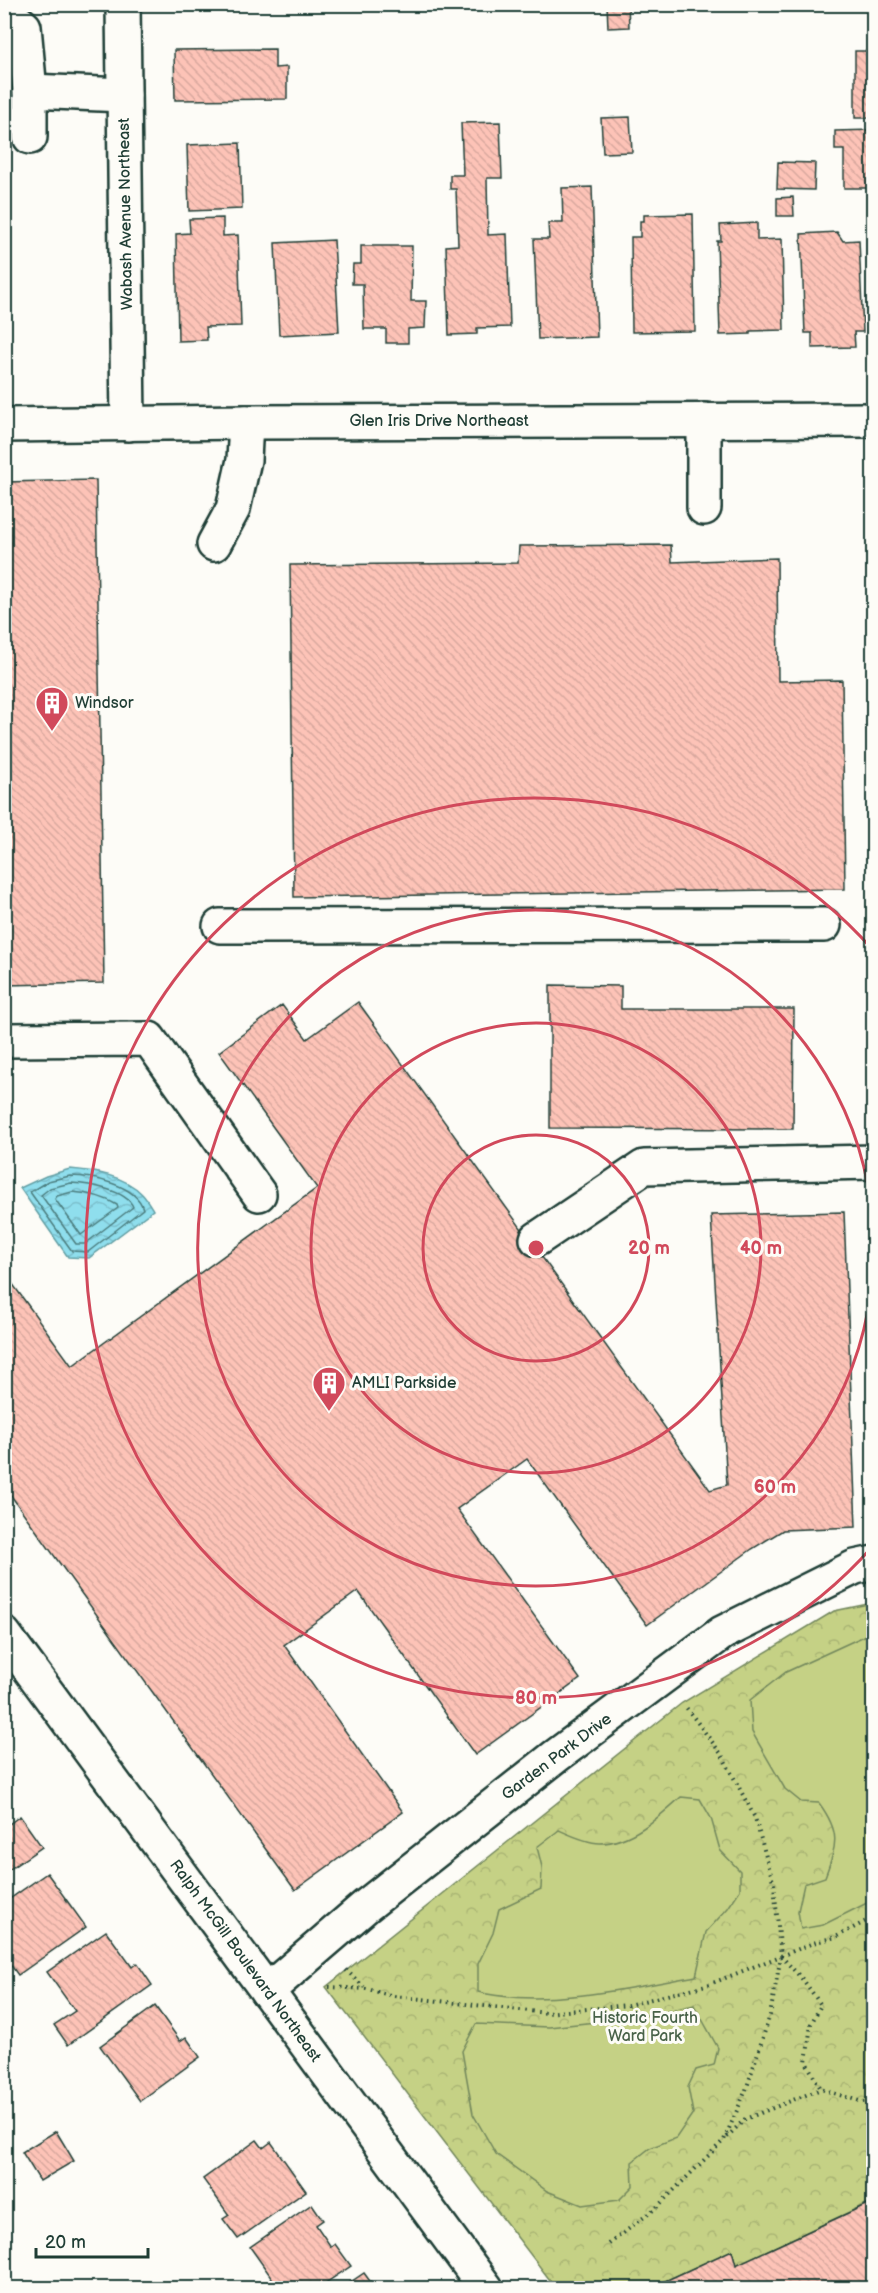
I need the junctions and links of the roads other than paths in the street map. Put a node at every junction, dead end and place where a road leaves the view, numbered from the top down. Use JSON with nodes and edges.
{"nodes":[{"id":1,"x":123,"y":4,"type":"edge"},
{"id":2,"x":4,"y":10,"type":"edge"},
{"id":3,"x":30,"y":91,"type":"junction"},
{"id":4,"x":124,"y":95,"type":"junction"},
{"id":5,"x":30,"y":137,"type":"dead end"},
{"id":6,"x":704,"y":420,"type":"junction"},
{"id":7,"x":873,"y":420,"type":"edge"},
{"id":8,"x":246,"y":422,"type":"junction"},
{"id":9,"x":128,"y":424,"type":"junction"},
{"id":10,"x":4,"y":425,"type":"edge"},
{"id":11,"x":704,"y":508,"type":"dead end"},
{"id":12,"x":214,"y":544,"type":"dead end"},
{"id":13,"x":824,"y":925,"type":"dead end"},
{"id":14,"x":220,"y":926,"type":"dead end"},
{"id":15,"x":4,"y":1040,"type":"edge"},
{"id":16,"x":873,"y":1162,"type":"edge"},
{"id":17,"x":259,"y":1194,"type":"dead end"},
{"id":18,"x":537,"y":1239,"type":"dead end"},
{"id":19,"x":873,"y":1563,"type":"edge"},
{"id":20,"x":4,"y":1634,"type":"edge"},
{"id":21,"x":267,"y":1991,"type":"junction"},
{"id":22,"x":486,"y":2289,"type":"edge"}],
"edges":[{"from":1,"to":4,"type":"street","name":"Wabash Avenue Northeast"},
{"from":2,"to":3,"type":"street"},
{"from":3,"to":4,"type":"street"},
{"from":3,"to":5,"type":"street"},
{"from":4,"to":9,"type":"street","name":"Wabash Avenue Northeast"},
{"from":6,"to":7,"type":"street","name":"Glen Iris Drive Northeast"},
{"from":6,"to":8,"type":"street","name":"Glen Iris Drive Northeast"},
{"from":6,"to":11,"type":"street"},
{"from":8,"to":9,"type":"street","name":"Glen Iris Drive Northeast"},
{"from":8,"to":12,"type":"street"},
{"from":9,"to":10,"type":"street","name":"Glen Iris Drive Northeast"},
{"from":13,"to":14,"type":"street"},
{"from":15,"to":17,"type":"street"},
{"from":16,"to":18,"type":"street"},
{"from":19,"to":21,"type":"street","name":"Garden Park Drive"},
{"from":20,"to":21,"type":"street","name":"Ralph McGill Boulevard Northeast"},
{"from":21,"to":22,"type":"street","name":"Ralph McGill Boulevard Northeast"}]}
